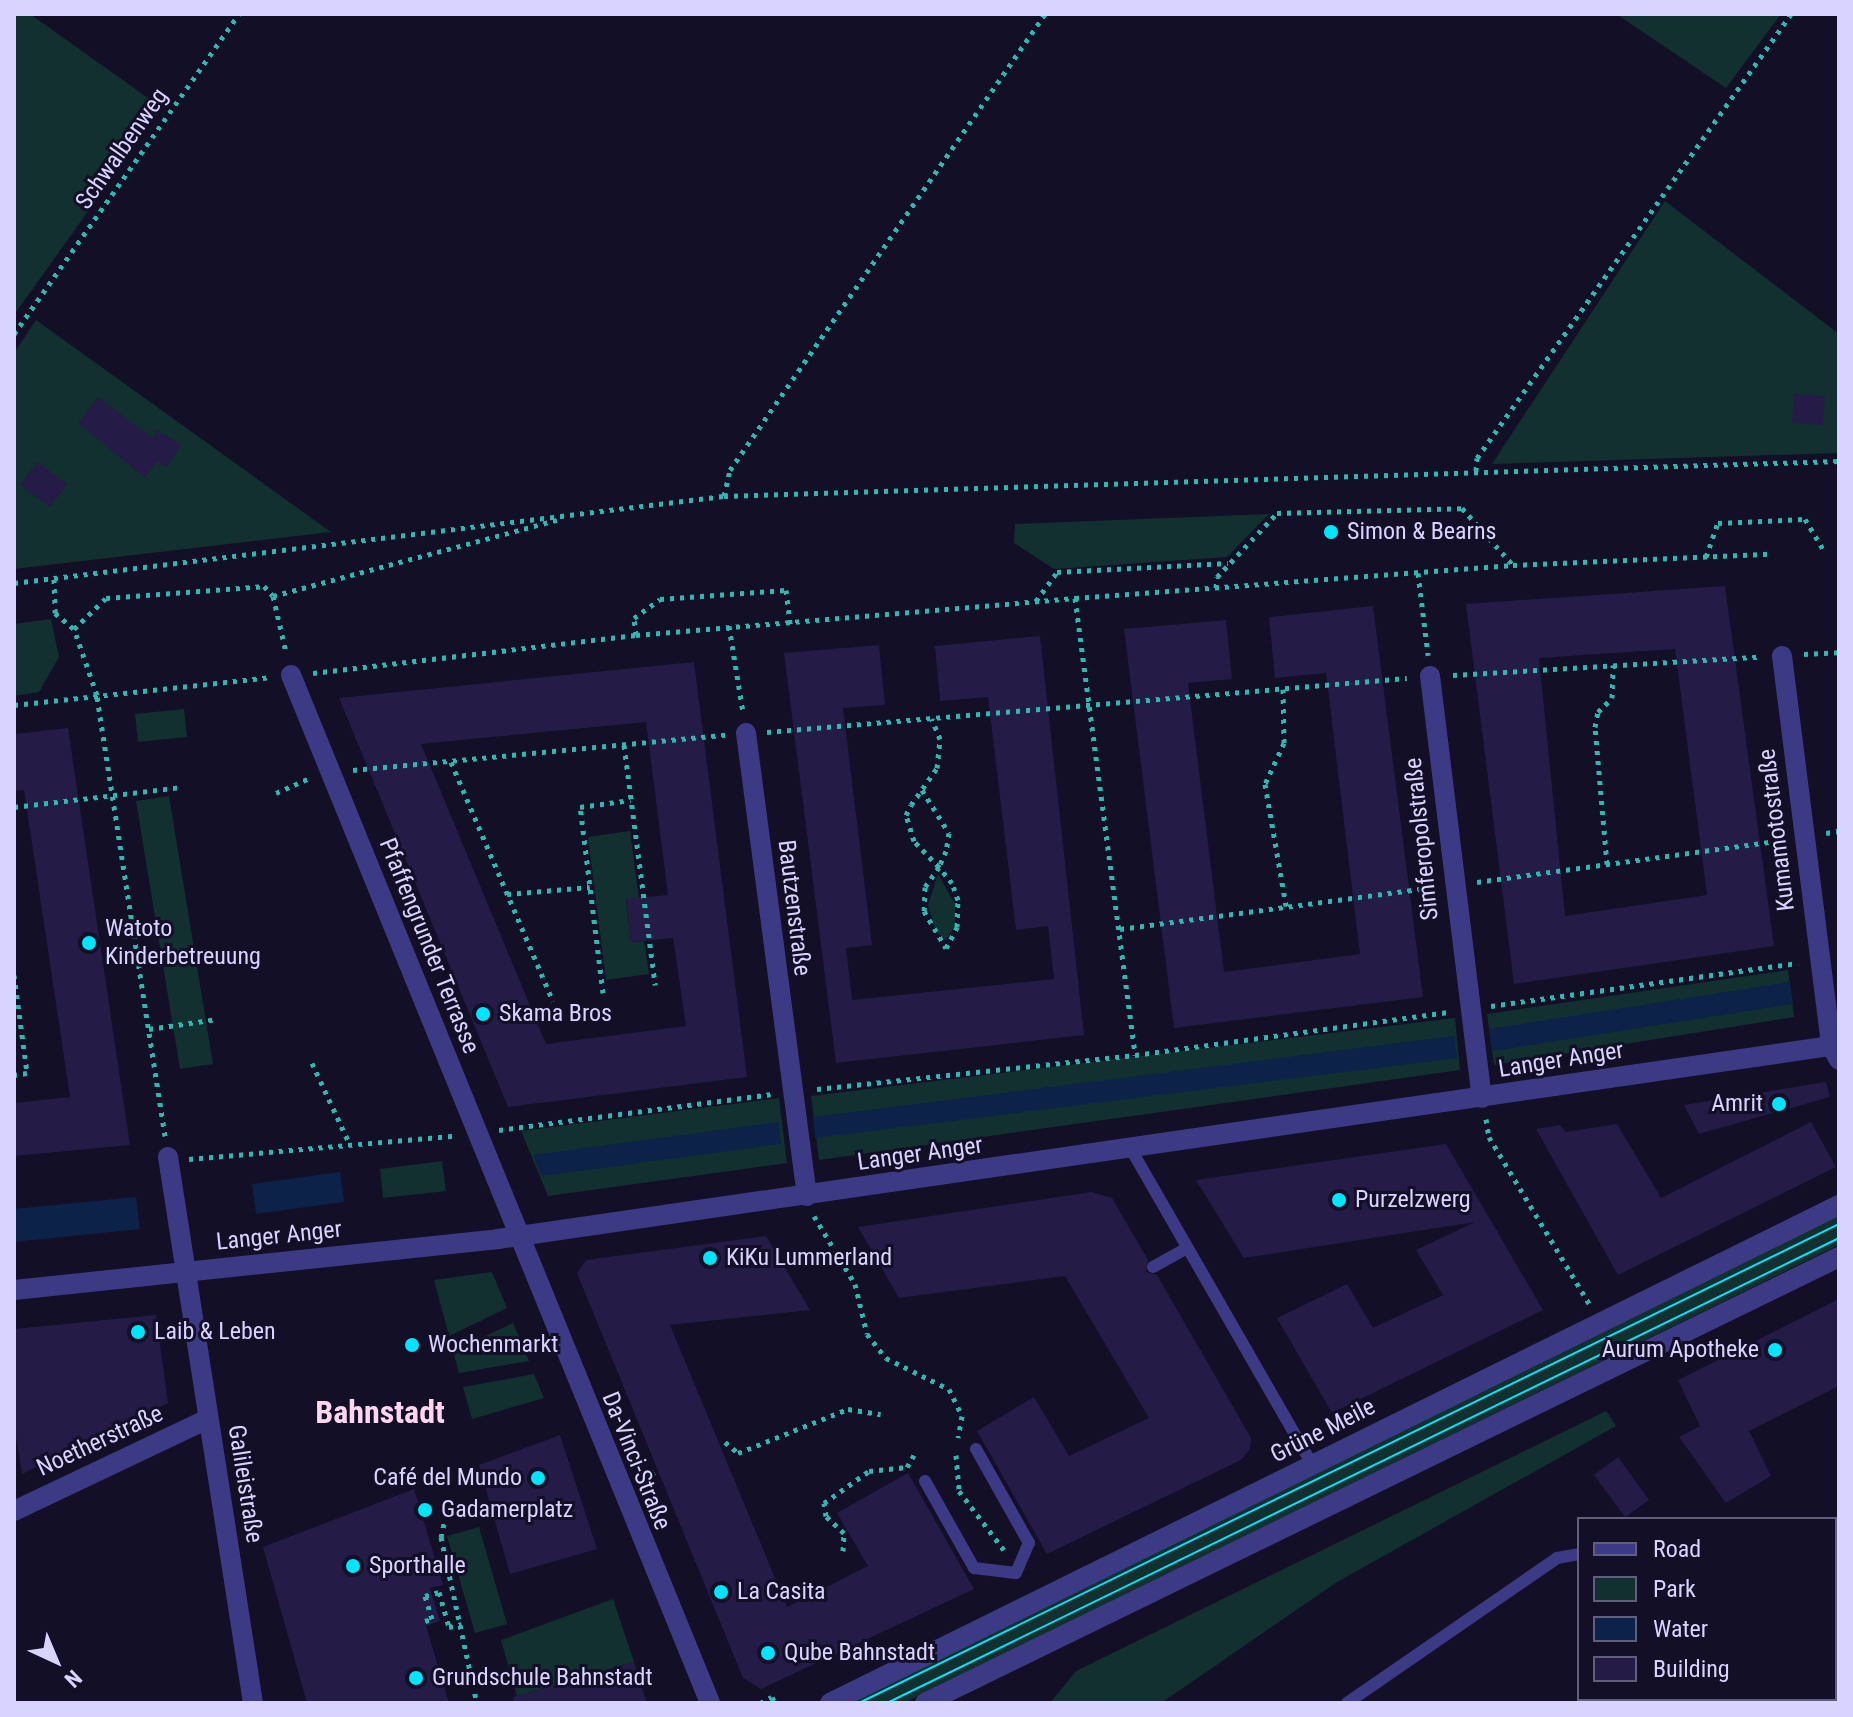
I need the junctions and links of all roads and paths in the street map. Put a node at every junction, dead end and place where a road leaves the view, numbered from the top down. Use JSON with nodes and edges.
{"nodes":[{"id":1,"x":239,"y":14,"type":"edge"},
{"id":2,"x":1045,"y":14,"type":"edge"},
{"id":3,"x":1791,"y":14,"type":"edge"},
{"id":4,"x":14,"y":334,"type":"edge"},
{"id":5,"x":1839,"y":461,"type":"edge"},
{"id":6,"x":1476,"y":471,"type":"junction"},
{"id":7,"x":724,"y":496,"type":"junction"},
{"id":8,"x":566,"y":516,"type":"junction"},
{"id":9,"x":1823,"y":549,"type":"dead end"},
{"id":10,"x":1770,"y":554,"type":"dead end"},
{"id":11,"x":1706,"y":557,"type":"junction"},
{"id":12,"x":1229,"y":563,"type":"junction"},
{"id":13,"x":1513,"y":565,"type":"junction"},
{"id":14,"x":1418,"y":573,"type":"junction"},
{"id":15,"x":54,"y":579,"type":"junction"},
{"id":16,"x":14,"y":583,"type":"edge"},
{"id":17,"x":1216,"y":588,"type":"junction"},
{"id":18,"x":273,"y":596,"type":"junction"},
{"id":19,"x":1075,"y":598,"type":"junction"},
{"id":20,"x":1036,"y":601,"type":"junction"},
{"id":21,"x":790,"y":624,"type":"junction"},
{"id":22,"x":729,"y":626,"type":"junction"},
{"id":23,"x":74,"y":629,"type":"junction"},
{"id":24,"x":636,"y":635,"type":"junction"},
{"id":25,"x":1839,"y":652,"type":"edge"},
{"id":26,"x":1782,"y":656,"type":"junction"},
{"id":27,"x":1613,"y":665,"type":"junction"},
{"id":28,"x":291,"y":675,"type":"junction"},
{"id":29,"x":1430,"y":676,"type":"junction"},
{"id":30,"x":1283,"y":689,"type":"junction"},
{"id":31,"x":97,"y":695,"type":"junction"},
{"id":32,"x":14,"y":705,"type":"edge"},
{"id":33,"x":1089,"y":707,"type":"junction"},
{"id":34,"x":932,"y":719,"type":"junction"},
{"id":35,"x":746,"y":733,"type":"junction"},
{"id":36,"x":624,"y":745,"type":"junction"},
{"id":37,"x":451,"y":762,"type":"junction"},
{"id":38,"x":331,"y":771,"type":"junction"},
{"id":39,"x":181,"y":787,"type":"dead end"},
{"id":40,"x":286,"y":790,"type":"dead end"},
{"id":41,"x":922,"y":790,"type":"junction"},
{"id":42,"x":276,"y":793,"type":"dead end"},
{"id":43,"x":112,"y":795,"type":"junction"},
{"id":44,"x":631,"y":800,"type":"junction"},
{"id":45,"x":14,"y":807,"type":"edge"},
{"id":46,"x":1839,"y":831,"type":"edge"},
{"id":47,"x":1803,"y":837,"type":"junction"},
{"id":48,"x":1607,"y":864,"type":"junction"},
{"id":49,"x":939,"y":867,"type":"junction"},
{"id":50,"x":1453,"y":885,"type":"junction"},
{"id":51,"x":590,"y":887,"type":"junction"},
{"id":52,"x":507,"y":894,"type":"junction"},
{"id":53,"x":1286,"y":906,"type":"junction"},
{"id":54,"x":1120,"y":929,"type":"junction"},
{"id":55,"x":1819,"y":960,"type":"junction"},
{"id":56,"x":14,"y":975,"type":"edge"},
{"id":57,"x":655,"y":985,"type":"dead end"},
{"id":58,"x":603,"y":993,"type":"dead end"},
{"id":59,"x":553,"y":1001,"type":"dead end"},
{"id":60,"x":1468,"y":1009,"type":"junction"},
{"id":61,"x":217,"y":1019,"type":"dead end"},
{"id":62,"x":149,"y":1029,"type":"junction"},
{"id":63,"x":1835,"y":1053,"type":"edge"},
{"id":64,"x":1135,"y":1055,"type":"junction"},
{"id":65,"x":312,"y":1063,"type":"dead end"},
{"id":66,"x":14,"y":1075,"type":"edge"},
{"id":67,"x":792,"y":1091,"type":"junction"},
{"id":68,"x":1482,"y":1098,"type":"junction"},
{"id":69,"x":476,"y":1133,"type":"junction"},
{"id":70,"x":350,"y":1145,"type":"junction"},
{"id":71,"x":1132,"y":1151,"type":"junction"},
{"id":72,"x":168,"y":1157,"type":"junction"},
{"id":73,"x":807,"y":1196,"type":"junction"},
{"id":74,"x":1839,"y":1205,"type":"edge"},
{"id":75,"x":518,"y":1236,"type":"junction"},
{"id":76,"x":1187,"y":1248,"type":"junction"},
{"id":77,"x":1839,"y":1257,"type":"edge"},
{"id":78,"x":1153,"y":1267,"type":"dead end"},
{"id":79,"x":187,"y":1273,"type":"junction"},
{"id":80,"x":14,"y":1290,"type":"edge"},
{"id":81,"x":1599,"y":1319,"type":"junction"},
{"id":82,"x":881,"y":1414,"type":"dead end"},
{"id":83,"x":208,"y":1419,"type":"junction"},
{"id":84,"x":725,"y":1442,"type":"dead end"},
{"id":85,"x":976,"y":1449,"type":"dead end"},
{"id":86,"x":914,"y":1455,"type":"dead end"},
{"id":87,"x":1313,"y":1466,"type":"junction"},
{"id":88,"x":925,"y":1481,"type":"dead end"},
{"id":89,"x":14,"y":1511,"type":"edge"},
{"id":90,"x":446,"y":1514,"type":"dead end"},
{"id":91,"x":843,"y":1551,"type":"dead end"},
{"id":92,"x":1577,"y":1554,"type":"edge"},
{"id":93,"x":1016,"y":1573,"type":"junction"},
{"id":94,"x":425,"y":1621,"type":"dead end"},
{"id":95,"x":462,"y":1624,"type":"junction"},
{"id":96,"x":253,"y":1703,"type":"edge"},
{"id":97,"x":477,"y":1703,"type":"edge"},
{"id":98,"x":710,"y":1703,"type":"edge"},
{"id":99,"x":760,"y":1703,"type":"edge"},
{"id":100,"x":775,"y":1703,"type":"edge"},
{"id":101,"x":830,"y":1703,"type":"edge"},
{"id":102,"x":925,"y":1703,"type":"edge"},
{"id":103,"x":1347,"y":1703,"type":"edge"}],
"edges":[{"from":1,"to":4,"type":"path","name":"Schwalbenweg"},
{"from":2,"to":7,"type":"path"},
{"from":3,"to":6,"type":"path"},
{"from":5,"to":6,"type":"path"},
{"from":6,"to":7,"type":"path"},
{"from":7,"to":8,"type":"path"},
{"from":8,"to":15,"type":"path"},
{"from":8,"to":18,"type":"path"},
{"from":9,"to":11,"type":"path"},
{"from":10,"to":11,"type":"path"},
{"from":11,"to":13,"type":"path"},
{"from":12,"to":13,"type":"path"},
{"from":12,"to":17,"type":"path"},
{"from":12,"to":20,"type":"path"},
{"from":13,"to":14,"type":"path"},
{"from":14,"to":17,"type":"path"},
{"from":14,"to":29,"type":"path"},
{"from":15,"to":16,"type":"path"},
{"from":15,"to":23,"type":"path"},
{"from":17,"to":19,"type":"path"},
{"from":18,"to":23,"type":"path"},
{"from":18,"to":28,"type":"path"},
{"from":19,"to":20,"type":"path"},
{"from":19,"to":33,"type":"path"},
{"from":20,"to":21,"type":"path"},
{"from":21,"to":22,"type":"path"},
{"from":21,"to":24,"type":"path"},
{"from":22,"to":24,"type":"path"},
{"from":22,"to":35,"type":"path"},
{"from":23,"to":31,"type":"path"},
{"from":24,"to":28,"type":"path"},
{"from":25,"to":26,"type":"path"},
{"from":26,"to":27,"type":"path"},
{"from":26,"to":47,"type":"street","name":"Kumamotostraße"},
{"from":27,"to":29,"type":"path"},
{"from":27,"to":48,"type":"path"},
{"from":28,"to":31,"type":"path"},
{"from":28,"to":38,"type":"street","name":"Pfaffengrunder Terrasse"},
{"from":29,"to":30,"type":"path"},
{"from":29,"to":50,"type":"street","name":"Simferopolstraße"},
{"from":30,"to":33,"type":"path"},
{"from":30,"to":53,"type":"path"},
{"from":31,"to":32,"type":"path"},
{"from":31,"to":43,"type":"path"},
{"from":33,"to":34,"type":"path"},
{"from":33,"to":54,"type":"path"},
{"from":34,"to":35,"type":"path"},
{"from":34,"to":41,"type":"path"},
{"from":35,"to":36,"type":"path"},
{"from":35,"to":67,"type":"street","name":"Bautzenstraße"},
{"from":36,"to":37,"type":"path"},
{"from":36,"to":44,"type":"path"},
{"from":37,"to":38,"type":"path"},
{"from":37,"to":52,"type":"path"},
{"from":38,"to":69,"type":"street","name":"Pfaffengrunder Terrasse"},
{"from":39,"to":43,"type":"path"},
{"from":40,"to":42,"type":"path"},
{"from":41,"to":49,"type":"path"},
{"from":41,"to":49,"type":"path"},
{"from":43,"to":45,"type":"path"},
{"from":43,"to":62,"type":"path"},
{"from":44,"to":51,"type":"path"},
{"from":44,"to":57,"type":"path"},
{"from":46,"to":47,"type":"path"},
{"from":47,"to":48,"type":"path"},
{"from":47,"to":55,"type":"street","name":"Kumamotostraße"},
{"from":48,"to":50,"type":"path"},
{"from":49,"to":49,"type":"path"},
{"from":50,"to":53,"type":"path"},
{"from":50,"to":60,"type":"street","name":"Simferopolstraße"},
{"from":51,"to":52,"type":"path"},
{"from":51,"to":58,"type":"path"},
{"from":52,"to":59,"type":"path"},
{"from":53,"to":54,"type":"path"},
{"from":54,"to":64,"type":"path"},
{"from":55,"to":60,"type":"path"},
{"from":55,"to":63,"type":"street","name":"Kumamotostraße"},
{"from":56,"to":66,"type":"path"},
{"from":60,"to":64,"type":"path"},
{"from":60,"to":68,"type":"street","name":"Simferopolstraße"},
{"from":61,"to":62,"type":"path"},
{"from":62,"to":72,"type":"path"},
{"from":63,"to":68,"type":"street","name":"Langer Anger"},
{"from":64,"to":67,"type":"path"},
{"from":65,"to":70,"type":"path"},
{"from":67,"to":69,"type":"path"},
{"from":67,"to":73,"type":"street","name":"Bautzenstraße"},
{"from":68,"to":71,"type":"street","name":"Langer Anger"},
{"from":68,"to":81,"type":"path"},
{"from":69,"to":70,"type":"path"},
{"from":69,"to":75,"type":"street","name":"Pfaffengrunder Terrasse"},
{"from":70,"to":72,"type":"path"},
{"from":71,"to":73,"type":"street","name":"Langer Anger"},
{"from":71,"to":76,"type":"lane"},
{"from":72,"to":79,"type":"street"},
{"from":73,"to":75,"type":"street","name":"Langer Anger"},
{"from":73,"to":93,"type":"path"},
{"from":74,"to":81,"type":"street","name":"Grüne Meile"},
{"from":75,"to":79,"type":"street","name":"Langer Anger"},
{"from":75,"to":98,"type":"street","name":"Da-Vinci-Straße"},
{"from":76,"to":78,"type":"lane"},
{"from":76,"to":87,"type":"lane"},
{"from":77,"to":102,"type":"street"},
{"from":79,"to":80,"type":"street","name":"Langer Anger"},
{"from":79,"to":83,"type":"street","name":"Galileistraße"},
{"from":81,"to":87,"type":"street","name":"Grüne Meile"},
{"from":82,"to":84,"type":"path"},
{"from":83,"to":89,"type":"street","name":"Noetherstraße"},
{"from":83,"to":96,"type":"street","name":"Galileistraße"},
{"from":85,"to":93,"type":"lane"},
{"from":86,"to":91,"type":"path"},
{"from":87,"to":101,"type":"street","name":"Grüne Meile"},
{"from":88,"to":93,"type":"lane"},
{"from":90,"to":95,"type":"path"},
{"from":92,"to":103,"type":"lane"},
{"from":94,"to":95,"type":"path"},
{"from":95,"to":97,"type":"path"},
{"from":99,"to":100,"type":"path"}]}
